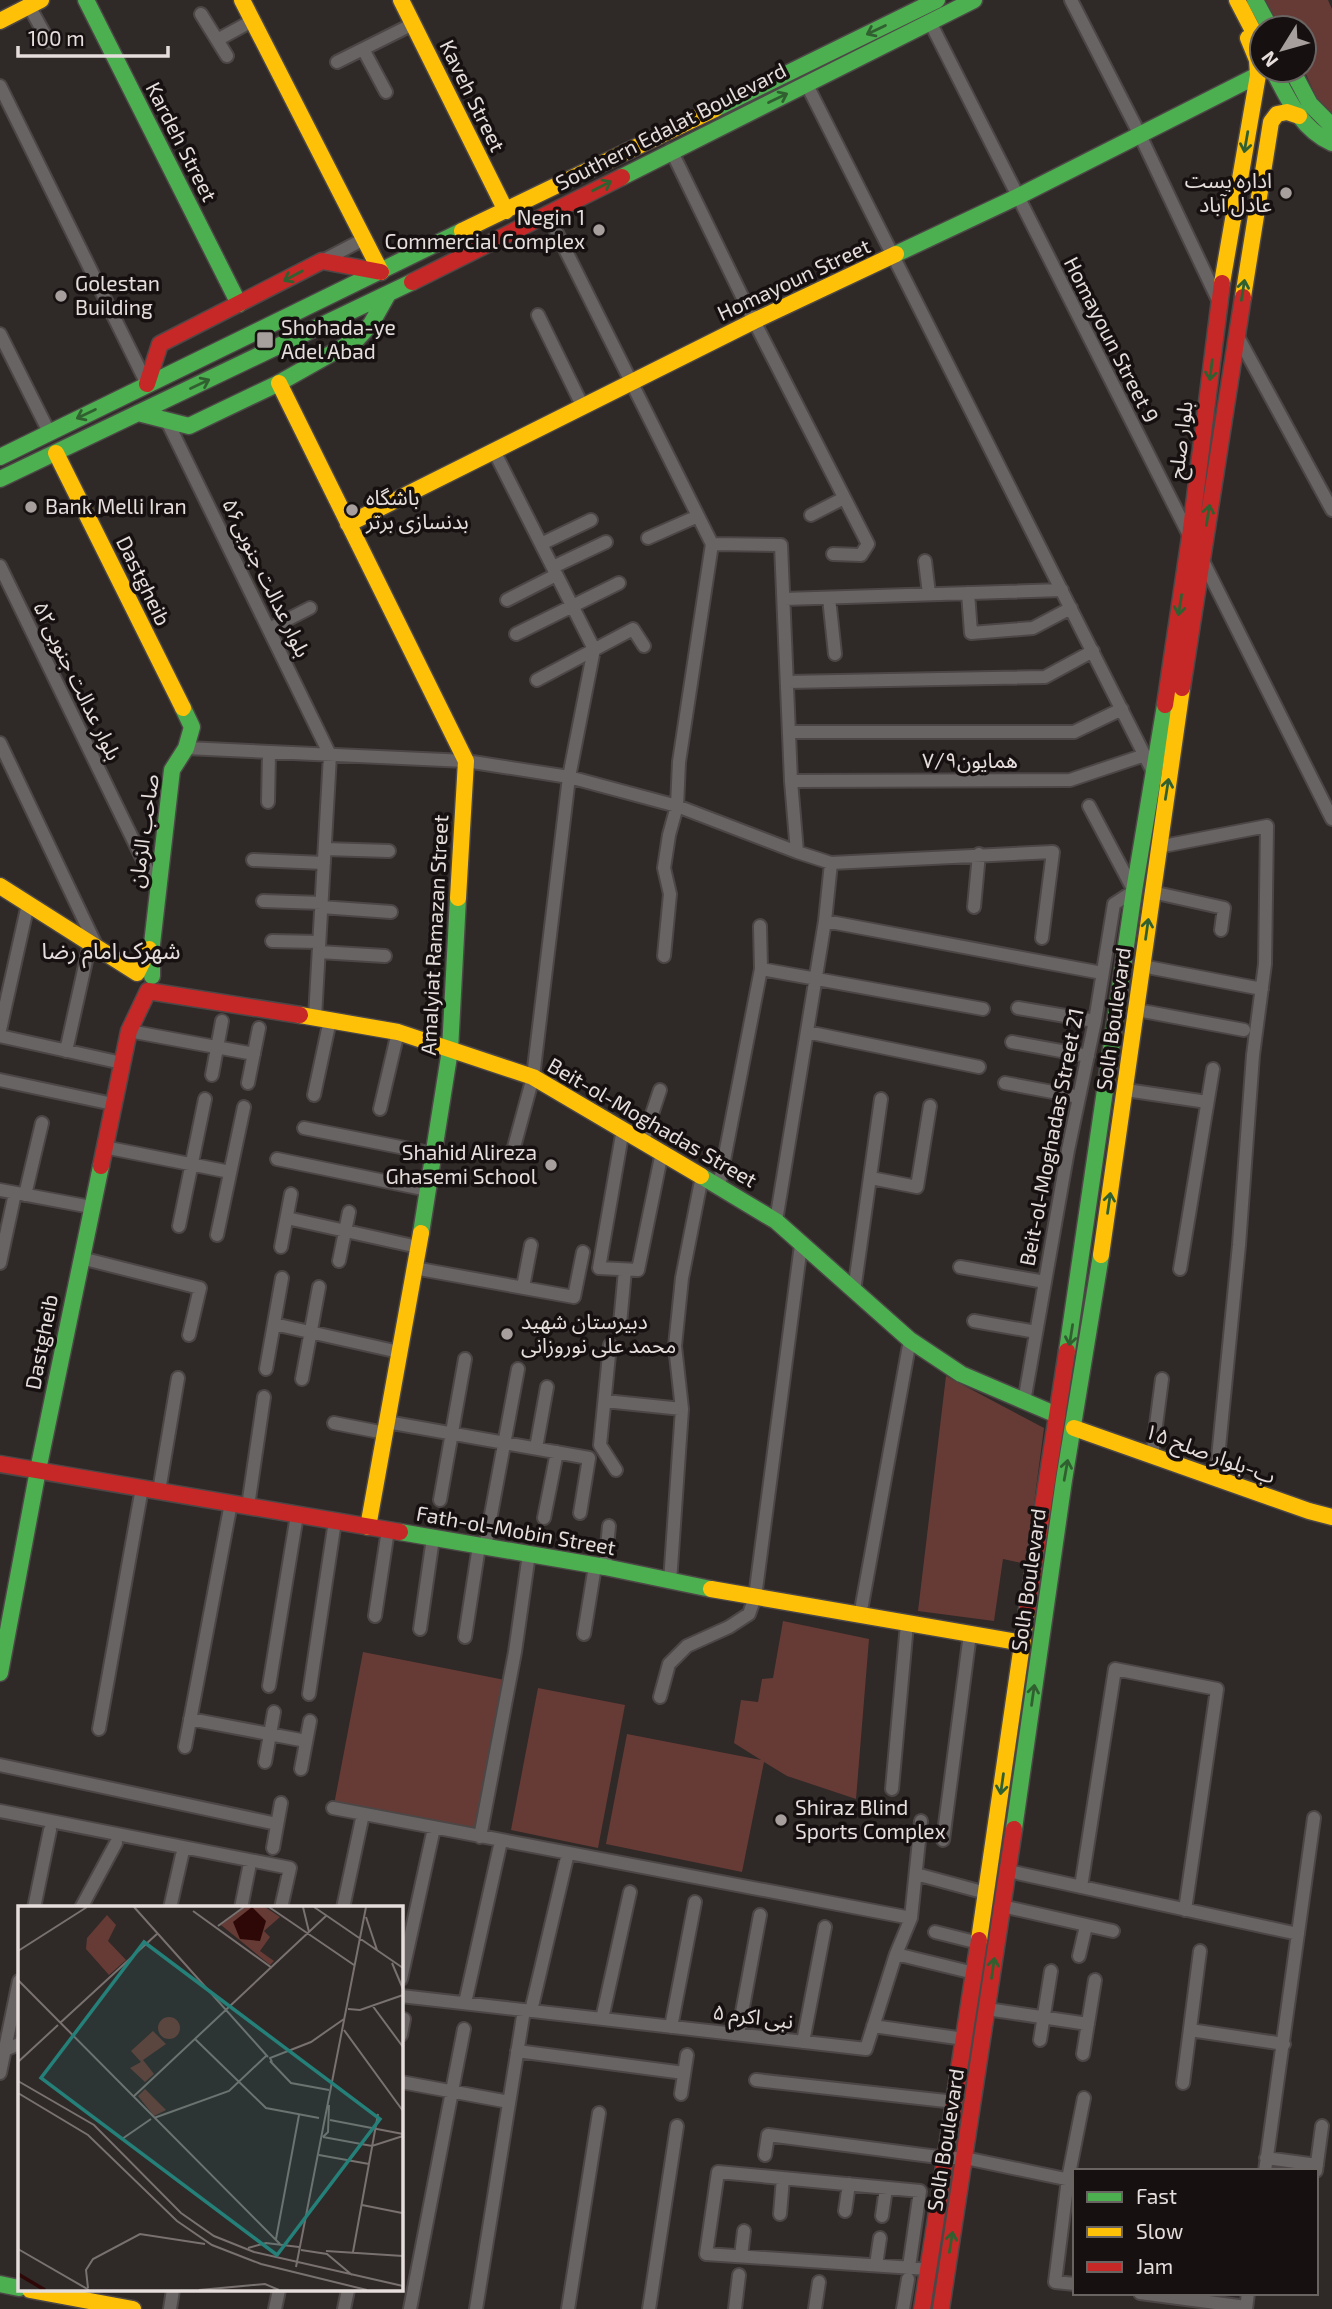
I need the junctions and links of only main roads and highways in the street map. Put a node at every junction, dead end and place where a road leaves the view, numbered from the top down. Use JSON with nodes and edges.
{"nodes":[{"id":1,"x":86,"y":0,"type":"edge"},
{"id":2,"x":242,"y":0,"type":"edge"},
{"id":3,"x":401,"y":0,"type":"edge"},
{"id":4,"x":937,"y":0,"type":"edge"},
{"id":5,"x":974,"y":0,"type":"edge"},
{"id":6,"x":1231,"y":0,"type":"edge"},
{"id":7,"x":1237,"y":0,"type":"edge"},
{"id":8,"x":35,"y":3,"type":"edge"},
{"id":9,"x":0,"y":21,"type":"edge"},
{"id":10,"x":1248,"y":21,"type":"edge"},
{"id":11,"x":1248,"y":37,"type":"edge"},
{"id":12,"x":1248,"y":81,"type":"edge"},
{"id":13,"x":1262,"y":84,"type":"edge"},
{"id":14,"x":1274,"y":84,"type":"edge"},
{"id":15,"x":1299,"y":84,"type":"edge"},
{"id":16,"x":1299,"y":116,"type":"junction"},
{"id":17,"x":713,"y":120,"type":"junction"},
{"id":18,"x":1332,"y":126,"type":"edge"},
{"id":19,"x":1332,"y":143,"type":"edge"},
{"id":20,"x":1237,"y":200,"type":"junction"},
{"id":21,"x":1257,"y":205,"type":"junction"},
{"id":22,"x":506,"y":211,"type":"junction"},
{"id":23,"x":381,"y":271,"type":"junction"},
{"id":24,"x":388,"y":294,"type":"junction"},
{"id":25,"x":239,"y":304,"type":"junction"},
{"id":26,"x":279,"y":383,"type":"junction"},
{"id":27,"x":147,"y":384,"type":"junction"},
{"id":28,"x":138,"y":413,"type":"junction"},
{"id":29,"x":56,"y":453,"type":"junction"},
{"id":30,"x":0,"y":457,"type":"edge"},
{"id":31,"x":0,"y":479,"type":"edge"},
{"id":32,"x":348,"y":524,"type":"junction"},
{"id":33,"x":192,"y":727,"type":"joint"},
{"id":34,"x":0,"y":886,"type":"edge"},
{"id":35,"x":1134,"y":891,"type":"joint"},
{"id":36,"x":1152,"y":891,"type":"joint"},
{"id":37,"x":152,"y":944,"type":"joint"},
{"id":38,"x":143,"y":982,"type":"junction"},
{"id":39,"x":450,"y":1050,"type":"junction"},
{"id":40,"x":1081,"y":1268,"type":"junction"},
{"id":41,"x":1099,"y":1270,"type":"junction"},
{"id":42,"x":1057,"y":1415,"type":"junction"},
{"id":43,"x":1074,"y":1428,"type":"junction"},
{"id":44,"x":0,"y":1464,"type":"edge"},
{"id":45,"x":38,"y":1470,"type":"junction"},
{"id":46,"x":1332,"y":1517,"type":"edge"},
{"id":47,"x":368,"y":1527,"type":"junction"},
{"id":48,"x":1023,"y":1643,"type":"junction"},
{"id":49,"x":0,"y":1673,"type":"edge"},
{"id":50,"x":1010,"y":1730,"type":"junction"},
{"id":51,"x":1028,"y":1733,"type":"junction"},
{"id":52,"x":0,"y":2284,"type":"edge"},
{"id":53,"x":18,"y":2288,"type":"edge"},
{"id":54,"x":45,"y":2292,"type":"edge"},
{"id":55,"x":106,"y":2306,"type":"edge"},
{"id":56,"x":134,"y":2309,"type":"edge"},
{"id":57,"x":922,"y":2309,"type":"edge"},
{"id":58,"x":941,"y":2309,"type":"edge"}],
"edges":[{"from":1,"to":25,"type":"main road","name":"Kardeh Street"},
{"from":2,"to":23,"type":"main road"},
{"from":3,"to":22,"type":"main road","name":"Kaveh Street"},
{"from":4,"to":17,"type":"main road","name":"Southern Edalat Boulevard","one_way":true},
{"from":17,"to":5,"type":"main road","name":"Southern Edalat Boulevard","one_way":true},
{"from":6,"to":11,"type":"main road","name":"بلوار صلح"},
{"from":7,"to":10,"type":"main road"},
{"from":8,"to":9,"type":"main road"},
{"from":12,"to":32,"type":"main road","name":"Homayoun Street"},
{"from":13,"to":20,"type":"main road","name":"بلوار صلح","one_way":true},
{"from":14,"to":16,"type":"main road"},
{"from":15,"to":18,"type":"main road"},
{"from":16,"to":19,"type":"main road"},
{"from":16,"to":21,"type":"main road","name":"بلوار صلح"},
{"from":17,"to":22,"type":"main road","name":"Southern Edalat Boulevard"},
{"from":24,"to":17,"type":"main road","name":"Southern Edalat Boulevard","one_way":true},
{"from":20,"to":21,"type":"main road"},
{"from":20,"to":35,"type":"main road","name":"بلوار صلح","one_way":true},
{"from":36,"to":21,"type":"main road","name":"بلوار صلح","one_way":true},
{"from":22,"to":23,"type":"main road","name":"Southern Edalat Boulevard"},
{"from":23,"to":25,"type":"main road","one_way":true},
{"from":23,"to":27,"type":"main road","name":"Southern Edalat Boulevard"},
{"from":24,"to":26,"type":"main road"},
{"from":28,"to":24,"type":"main road","name":"Southern Edalat Boulevard","one_way":true},
{"from":25,"to":27,"type":"main road"},
{"from":26,"to":28,"type":"main road"},
{"from":26,"to":32,"type":"main road","name":"Amalyiat Ramazan Street"},
{"from":27,"to":30,"type":"main road","name":"Southern Edalat Boulevard","one_way":true},
{"from":28,"to":29,"type":"main road","name":"Southern Edalat Boulevard"},
{"from":29,"to":31,"type":"main road","name":"Southern Edalat Boulevard"},
{"from":29,"to":33,"type":"main road","name":"Dastgheib"},
{"from":32,"to":39,"type":"main road","name":"Amalyiat Ramazan Street"},
{"from":33,"to":37,"type":"main road","name":"صاحب الزمان"},
{"from":34,"to":38,"type":"main road"},
{"from":35,"to":40,"type":"main road","name":"Solh Boulevard"},
{"from":41,"to":36,"type":"main road","name":"Solh Boulevard","one_way":true},
{"from":37,"to":38,"type":"main road","name":"Dastgheib"},
{"from":38,"to":39,"type":"main road","name":"Beit-ol-Moghadas Street"},
{"from":38,"to":45,"type":"main road","name":"Dastgheib"},
{"from":39,"to":42,"type":"main road","name":"Beit-ol-Moghadas Street"},
{"from":39,"to":47,"type":"main road","name":"Amalyiat Ramazan Street"},
{"from":40,"to":41,"type":"main road"},
{"from":40,"to":42,"type":"main road","name":"Solh Boulevard","one_way":true},
{"from":41,"to":43,"type":"main road","name":"Solh Boulevard"},
{"from":42,"to":48,"type":"main road","name":"Solh Boulevard"},
{"from":43,"to":46,"type":"main road","name":"۱۵ ب-بلوار صلح"},
{"from":51,"to":43,"type":"main road","name":"Solh Boulevard","one_way":true},
{"from":44,"to":45,"type":"main road","name":"Fath-ol-Mobin Street"},
{"from":45,"to":47,"type":"main road","name":"Fath-ol-Mobin Street"},
{"from":45,"to":49,"type":"main road","name":"Dastgheib"},
{"from":47,"to":48,"type":"main road","name":"Fath-ol-Mobin Street"},
{"from":48,"to":50,"type":"main road","name":"Solh Boulevard"},
{"from":50,"to":51,"type":"main road"},
{"from":50,"to":57,"type":"main road","name":"Solh Boulevard","one_way":true},
{"from":58,"to":51,"type":"main road","name":"Solh Boulevard","one_way":true},
{"from":52,"to":53,"type":"main road"},
{"from":54,"to":55,"type":"main road"},
{"from":55,"to":56,"type":"main road"}]}
